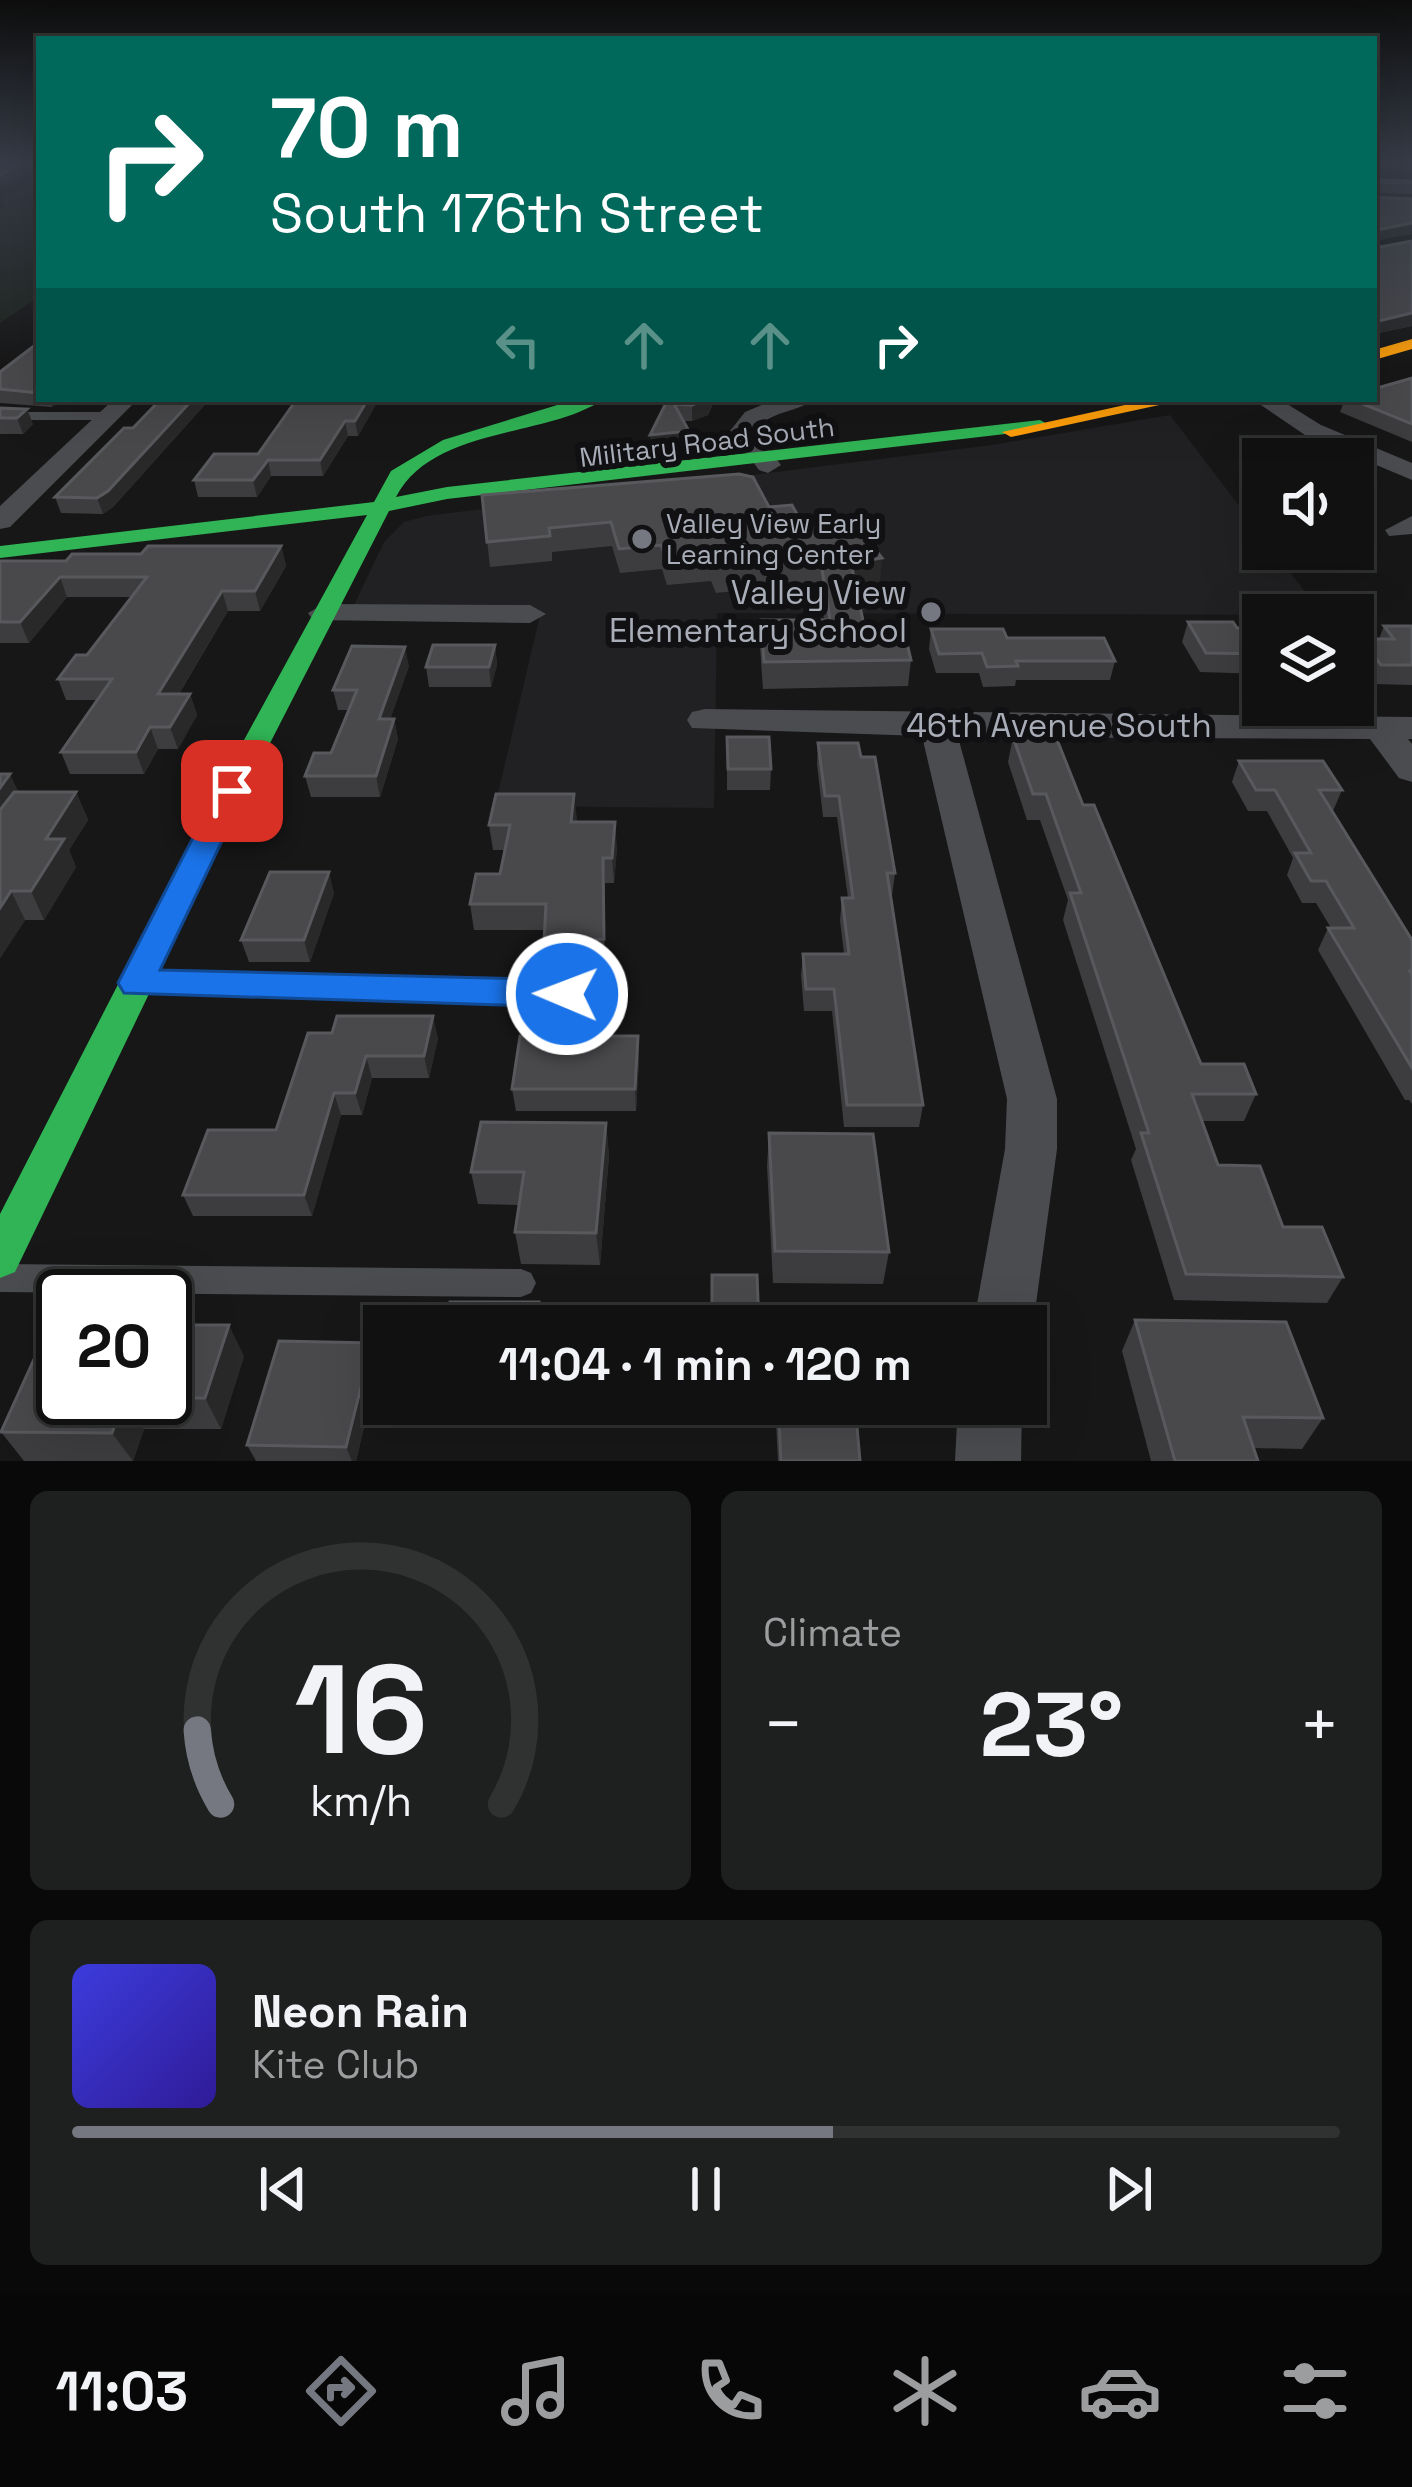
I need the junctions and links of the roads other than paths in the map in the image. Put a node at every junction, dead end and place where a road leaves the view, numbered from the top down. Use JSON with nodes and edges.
{"nodes":[{"id":1,"x":1412,"y":344,"type":"edge"},
{"id":2,"x":1377,"y":354,"type":"edge"},
{"id":3,"x":585,"y":402,"type":"edge"},
{"id":4,"x":793,"y":402,"type":"edge"},
{"id":5,"x":1156,"y":402,"type":"edge"},
{"id":6,"x":1268,"y":402,"type":"edge"},
{"id":7,"x":118,"y":408,"type":"edge"},
{"id":8,"x":0,"y":416,"type":"edge"},
{"id":9,"x":764,"y":460,"type":"junction"},
{"id":10,"x":1412,"y":472,"type":"edge"},
{"id":11,"x":379,"y":507,"type":"junction"},
{"id":12,"x":0,"y":521,"type":"edge"},
{"id":13,"x":0,"y":552,"type":"edge"},
{"id":14,"x":323,"y":613,"type":"junction"},
{"id":15,"x":540,"y":614,"type":"dead end"},
{"id":16,"x":705,"y":720,"type":"dead end"},
{"id":17,"x":937,"y":726,"type":"junction"},
{"id":18,"x":1396,"y":728,"type":"edge"},
{"id":19,"x":1412,"y":770,"type":"edge"},
{"id":20,"x":136,"y":983,"type":"junction"},
{"id":21,"x":567,"y":994,"type":"dead end"},
{"id":22,"x":0,"y":1258,"type":"edge"},
{"id":23,"x":0,"y":1278,"type":"edge"},
{"id":24,"x":521,"y":1283,"type":"dead end"},
{"id":25,"x":1006,"y":1305,"type":"edge"},
{"id":26,"x":990,"y":1425,"type":"edge"},
{"id":27,"x":988,"y":1461,"type":"edge"}],
"edges":[{"from":1,"to":2,"type":"main road"},
{"from":3,"to":11,"type":"main road"},
{"from":4,"to":9,"type":"street"},
{"from":5,"to":9,"type":"main road","name":"Military Road South"},
{"from":6,"to":10,"type":"street"},
{"from":7,"to":8,"type":"lane"},
{"from":7,"to":12,"type":"street"},
{"from":9,"to":11,"type":"main road","name":"Military Road South"},
{"from":11,"to":13,"type":"main road","name":"Military Road South"},
{"from":11,"to":14,"type":"main road"},
{"from":14,"to":15,"type":"street"},
{"from":14,"to":20,"type":"main road"},
{"from":16,"to":17,"type":"street","name":"46th Avenue South"},
{"from":17,"to":18,"type":"street","name":"46th Avenue South"},
{"from":17,"to":25,"type":"street"},
{"from":18,"to":19,"type":"street"},
{"from":20,"to":21,"type":"lane"},
{"from":20,"to":22,"type":"main road"},
{"from":23,"to":24,"type":"lane"},
{"from":26,"to":27,"type":"street"}]}
